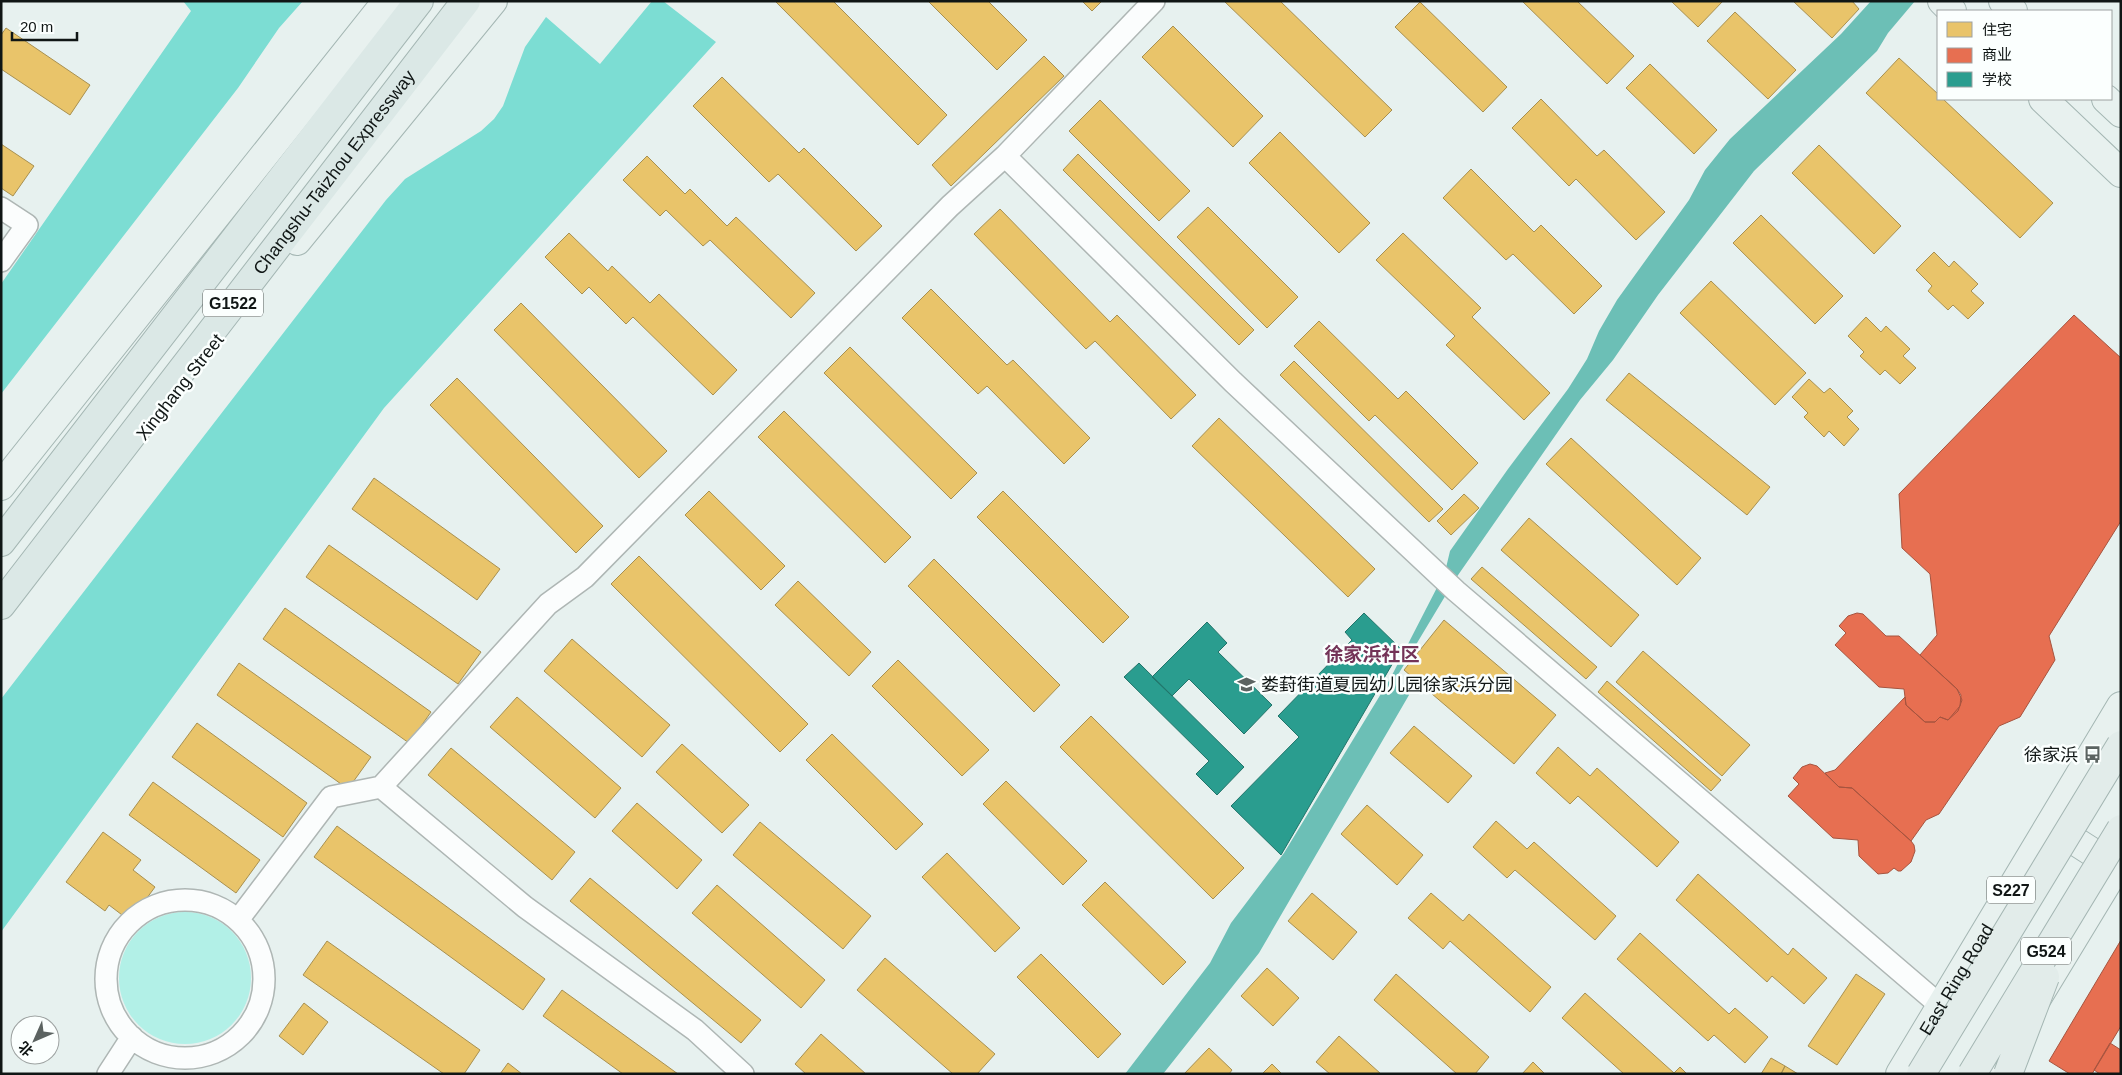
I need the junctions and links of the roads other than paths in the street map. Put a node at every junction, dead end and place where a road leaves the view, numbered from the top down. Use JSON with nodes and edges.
{"nodes":[{"id":1,"x":386,"y":1,"type":"edge"},
{"id":2,"x":419,"y":1,"type":"edge"},
{"id":3,"x":466,"y":1,"type":"edge"},
{"id":4,"x":493,"y":1,"type":"edge"},
{"id":5,"x":1154,"y":1,"type":"edge"},
{"id":6,"x":1942,"y":1,"type":"edge"},
{"id":7,"x":2003,"y":1,"type":"edge"},
{"id":8,"x":1951,"y":10,"type":"edge"},
{"id":9,"x":2012,"y":10,"type":"edge"},
{"id":10,"x":2044,"y":100,"type":"edge"},
{"id":11,"x":2107,"y":100,"type":"edge"},
{"id":12,"x":2121,"y":113,"type":"edge"},
{"id":13,"x":1005,"y":156,"type":"junction"},
{"id":14,"x":2121,"y":173,"type":"edge"},
{"id":15,"x":1,"y":208,"type":"edge"},
{"id":16,"x":1,"y":262,"type":"edge"},
{"id":17,"x":1,"y":486,"type":"edge"},
{"id":18,"x":1,"y":542,"type":"edge"},
{"id":19,"x":1,"y":605,"type":"edge"},
{"id":20,"x":1,"y":612,"type":"edge"},
{"id":21,"x":2121,"y":706,"type":"edge"},
{"id":22,"x":2121,"y":745,"type":"edge"},
{"id":23,"x":381,"y":787,"type":"junction"},
{"id":24,"x":2050,"y":825,"type":"junction"},
{"id":25,"x":2121,"y":829,"type":"edge"},
{"id":26,"x":2119,"y":864,"type":"edge"},
{"id":27,"x":2070,"y":912,"type":"junction"},
{"id":28,"x":238,"y":920,"type":"junction"},
{"id":29,"x":1942,"y":1007,"type":"junction"},
{"id":30,"x":132,"y":1037,"type":"junction"},
{"id":31,"x":108,"y":1074,"type":"edge"},
{"id":32,"x":743,"y":1074,"type":"edge"},
{"id":33,"x":1900,"y":1074,"type":"edge"},
{"id":34,"x":1921,"y":1074,"type":"edge"},
{"id":35,"x":1972,"y":1074,"type":"edge"},
{"id":36,"x":1991,"y":1074,"type":"edge"},
{"id":37,"x":2008,"y":1074,"type":"edge"}],
"edges":[{"from":1,"to":17,"type":"main road"},
{"from":2,"to":18,"type":"highway","name":"Changshu-Taizhou Expressway","number":"G1522"},
{"from":3,"to":19,"type":"highway","name":"Changshu-Taizhou Expressway","number":"G1522"},
{"from":4,"to":20,"type":"main road","name":"Xinghang Street"},
{"from":5,"to":13,"type":"street"},
{"from":6,"to":8,"type":"main road"},
{"from":7,"to":9,"type":"main road"},
{"from":10,"to":14,"type":"main road"},
{"from":11,"to":12,"type":"main road"},
{"from":13,"to":23,"type":"street"},
{"from":13,"to":29,"type":"street"},
{"from":15,"to":16,"type":"street"},
{"from":21,"to":24,"type":"main road","name":"East Ring Road","number":"S227"},
{"from":22,"to":34,"type":"highway","number":"G524","bridge":true},
{"from":23,"to":28,"type":"street"},
{"from":23,"to":32,"type":"street"},
{"from":24,"to":26,"type":"main road"},
{"from":24,"to":29,"type":"main road","name":"East Ring Road","number":"S227"},
{"from":25,"to":27,"type":"highway","number":"G524","bridge":true},
{"from":26,"to":36,"type":"main road"},
{"from":27,"to":35,"type":"highway","number":"G524","bridge":true},
{"from":27,"to":37,"type":"highway","bridge":true},
{"from":28,"to":30,"type":"street"},
{"from":28,"to":30,"type":"street"},
{"from":29,"to":33,"type":"main road","name":"East Ring Road","number":"S227"},
{"from":30,"to":31,"type":"street"}]}
